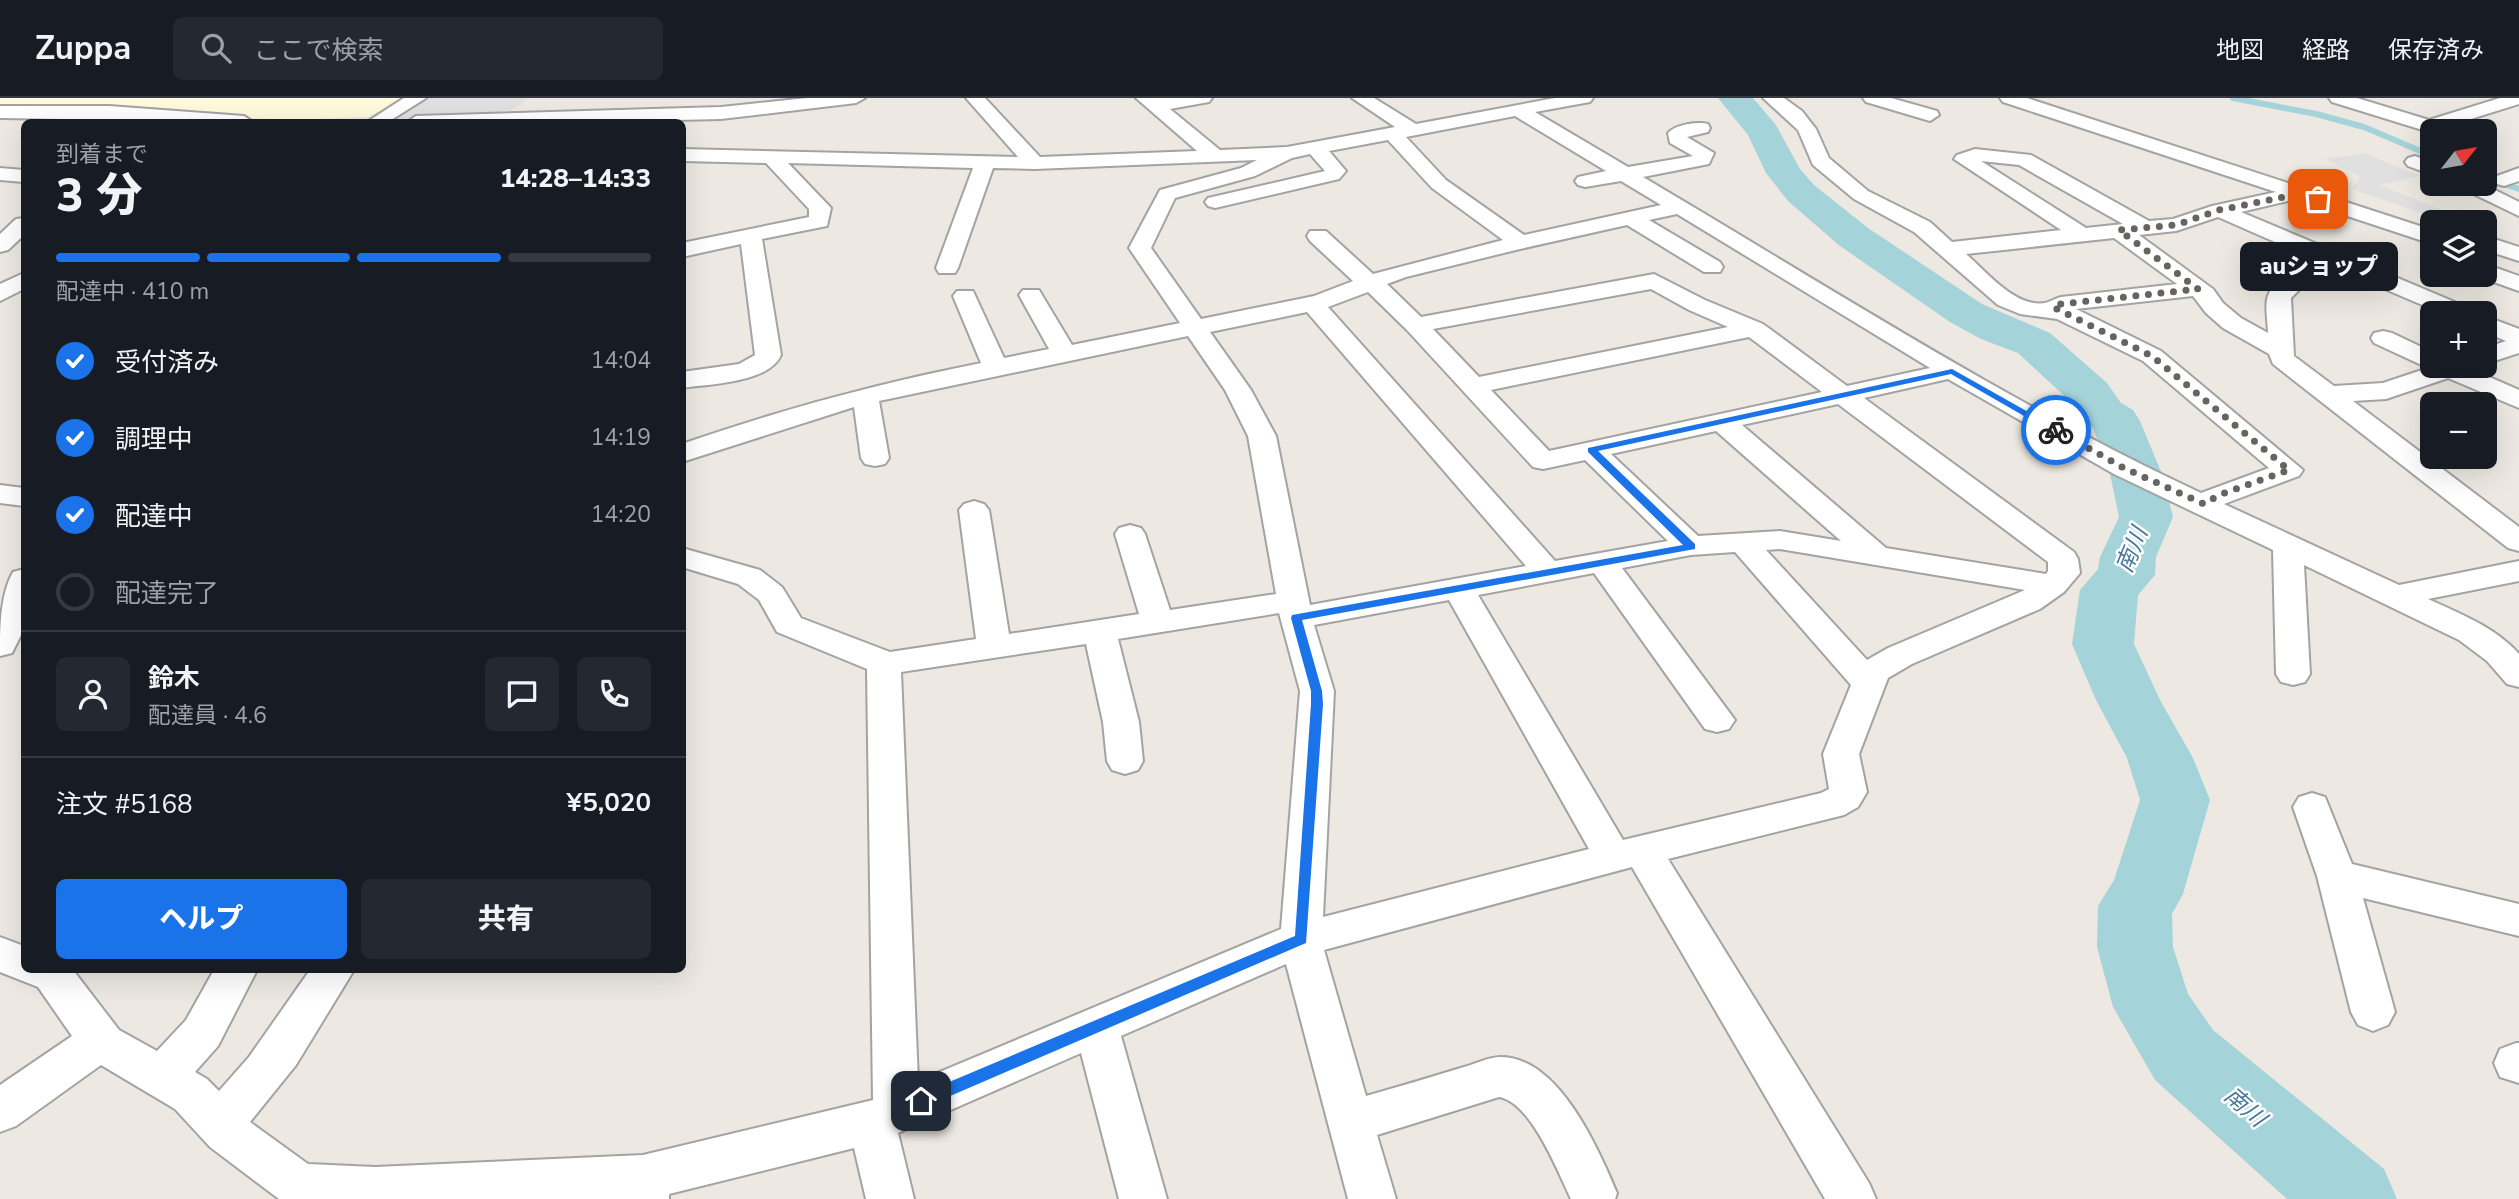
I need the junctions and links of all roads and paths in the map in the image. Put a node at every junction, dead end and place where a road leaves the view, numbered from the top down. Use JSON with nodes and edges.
{"nodes":[{"id":1,"x":417,"y":98,"type":"edge"},
{"id":2,"x":542,"y":98,"type":"edge"},
{"id":3,"x":856,"y":98,"type":"edge"},
{"id":4,"x":975,"y":98,"type":"edge"},
{"id":5,"x":1203,"y":98,"type":"edge"},
{"id":6,"x":1361,"y":98,"type":"edge"},
{"id":7,"x":1584,"y":98,"type":"edge"},
{"id":8,"x":1772,"y":98,"type":"edge"},
{"id":9,"x":1872,"y":98,"type":"edge"},
{"id":10,"x":2009,"y":98,"type":"edge"},
{"id":11,"x":2034,"y":98,"type":"edge"},
{"id":12,"x":2338,"y":98,"type":"edge"},
{"id":13,"x":2519,"y":98,"type":"edge"},
{"id":14,"x":1150,"y":102,"type":"edge"},
{"id":15,"x":1518,"y":110,"type":"junction"},
{"id":16,"x":35,"y":111,"type":"junction"},
{"id":17,"x":0,"y":112,"type":"edge"},
{"id":18,"x":721,"y":113,"type":"junction"},
{"id":19,"x":1930,"y":115,"type":"dead end"},
{"id":20,"x":23,"y":119,"type":"edge"},
{"id":21,"x":204,"y":119,"type":"edge"},
{"id":22,"x":381,"y":119,"type":"edge"},
{"id":23,"x":512,"y":119,"type":"edge"},
{"id":24,"x":541,"y":119,"type":"edge"},
{"id":25,"x":21,"y":120,"type":"edge"},
{"id":26,"x":1701,"y":128,"type":"dead end"},
{"id":27,"x":1403,"y":132,"type":"junction"},
{"id":28,"x":0,"y":134,"type":"edge"},
{"id":29,"x":1315,"y":148,"type":"junction"},
{"id":30,"x":1287,"y":153,"type":"junction"},
{"id":31,"x":686,"y":155,"type":"edge"},
{"id":32,"x":715,"y":155,"type":"junction"},
{"id":33,"x":771,"y":156,"type":"junction"},
{"id":34,"x":1217,"y":157,"type":"junction"},
{"id":35,"x":985,"y":162,"type":"junction"},
{"id":36,"x":1035,"y":163,"type":"junction"},
{"id":37,"x":1626,"y":173,"type":"junction"},
{"id":38,"x":0,"y":174,"type":"edge"},
{"id":39,"x":21,"y":176,"type":"edge"},
{"id":40,"x":1585,"y":181,"type":"dead end"},
{"id":41,"x":2295,"y":191,"type":"junction"},
{"id":42,"x":2492,"y":196,"type":"edge"},
{"id":43,"x":1682,"y":207,"type":"junction"},
{"id":44,"x":2219,"y":210,"type":"junction"},
{"id":45,"x":2519,"y":210,"type":"edge"},
{"id":46,"x":1158,"y":215,"type":"junction"},
{"id":47,"x":1633,"y":220,"type":"junction"},
{"id":48,"x":2420,"y":222,"type":"edge"},
{"id":49,"x":21,"y":227,"type":"edge"},
{"id":50,"x":2145,"y":228,"type":"junction"},
{"id":51,"x":2119,"y":230,"type":"junction"},
{"id":52,"x":2420,"y":233,"type":"edge"},
{"id":53,"x":2081,"y":234,"type":"junction"},
{"id":54,"x":751,"y":236,"type":"junction"},
{"id":55,"x":1318,"y":236,"type":"dead end"},
{"id":56,"x":1520,"y":242,"type":"junction"},
{"id":57,"x":0,"y":246,"type":"edge"},
{"id":58,"x":2497,"y":247,"type":"edge"},
{"id":59,"x":686,"y":249,"type":"edge"},
{"id":60,"x":1946,"y":249,"type":"junction"},
{"id":61,"x":2519,"y":254,"type":"edge"},
{"id":62,"x":2497,"y":258,"type":"edge"},
{"id":63,"x":2347,"y":265,"type":"junction"},
{"id":64,"x":2519,"y":265,"type":"edge"},
{"id":65,"x":1712,"y":267,"type":"dead end"},
{"id":66,"x":947,"y":268,"type":"dead end"},
{"id":67,"x":2497,"y":276,"type":"edge"},
{"id":68,"x":21,"y":282,"type":"edge"},
{"id":69,"x":1369,"y":282,"type":"junction"},
{"id":70,"x":2519,"y":284,"type":"edge"},
{"id":71,"x":2198,"y":289,"type":"junction"},
{"id":72,"x":1031,"y":295,"type":"dead end"},
{"id":73,"x":0,"y":296,"type":"edge"},
{"id":74,"x":965,"y":296,"type":"dead end"},
{"id":75,"x":21,"y":297,"type":"edge"},
{"id":76,"x":2432,"y":301,"type":"edge"},
{"id":77,"x":1312,"y":303,"type":"junction"},
{"id":78,"x":2053,"y":309,"type":"junction"},
{"id":79,"x":1416,"y":325,"type":"junction"},
{"id":80,"x":1192,"y":326,"type":"junction"},
{"id":81,"x":1754,"y":329,"type":"junction"},
{"id":82,"x":2497,"y":329,"type":"edge"},
{"id":83,"x":2383,"y":338,"type":"dead end"},
{"id":84,"x":2519,"y":338,"type":"edge"},
{"id":85,"x":2519,"y":345,"type":"edge"},
{"id":86,"x":2282,"y":351,"type":"junction"},
{"id":87,"x":2497,"y":352,"type":"edge"},
{"id":88,"x":1064,"y":353,"type":"junction"},
{"id":89,"x":2420,"y":354,"type":"edge"},
{"id":90,"x":995,"y":367,"type":"junction"},
{"id":91,"x":1952,"y":371,"type":"junction"},
{"id":92,"x":2420,"y":376,"type":"edge"},
{"id":93,"x":2473,"y":378,"type":"edge"},
{"id":94,"x":686,"y":379,"type":"edge"},
{"id":95,"x":1473,"y":386,"type":"junction"},
{"id":96,"x":2328,"y":394,"type":"junction"},
{"id":97,"x":1840,"y":395,"type":"junction"},
{"id":98,"x":865,"y":396,"type":"junction"},
{"id":99,"x":2519,"y":400,"type":"edge"},
{"id":100,"x":1721,"y":421,"type":"junction"},
{"id":101,"x":1591,"y":450,"type":"junction"},
{"id":102,"x":686,"y":453,"type":"edge"},
{"id":103,"x":875,"y":458,"type":"dead end"},
{"id":104,"x":0,"y":494,"type":"edge"},
{"id":105,"x":21,"y":497,"type":"edge"},
{"id":106,"x":2191,"y":498,"type":"junction"},
{"id":107,"x":974,"y":510,"type":"dead end"},
{"id":108,"x":1129,"y":534,"type":"dead end"},
{"id":109,"x":2519,"y":542,"type":"edge"},
{"id":110,"x":1743,"y":543,"type":"junction"},
{"id":111,"x":2288,"y":545,"type":"junction"},
{"id":112,"x":1691,"y":546,"type":"junction"},
{"id":113,"x":1878,"y":557,"type":"junction"},
{"id":114,"x":686,"y":558,"type":"edge"},
{"id":115,"x":1602,"y":563,"type":"junction"},
{"id":116,"x":1548,"y":572,"type":"junction"},
{"id":117,"x":2519,"y":572,"type":"edge"},
{"id":118,"x":2053,"y":585,"type":"junction"},
{"id":119,"x":1458,"y":588,"type":"junction"},
{"id":120,"x":2396,"y":596,"type":"junction"},
{"id":121,"x":21,"y":602,"type":"edge"},
{"id":122,"x":1294,"y":609,"type":"junction"},
{"id":123,"x":1157,"y":621,"type":"junction"},
{"id":124,"x":1098,"y":630,"type":"junction"},
{"id":125,"x":0,"y":645,"type":"edge"},
{"id":126,"x":994,"y":646,"type":"junction"},
{"id":127,"x":884,"y":664,"type":"junction"},
{"id":128,"x":2293,"y":674,"type":"dead end"},
{"id":129,"x":2519,"y":676,"type":"edge"},
{"id":130,"x":1867,"y":681,"type":"junction"},
{"id":131,"x":1717,"y":720,"type":"dead end"},
{"id":132,"x":1125,"y":761,"type":"dead end"},
{"id":133,"x":2312,"y":807,"type":"dead end"},
{"id":134,"x":1628,"y":853,"type":"junction"},
{"id":135,"x":2337,"y":876,"type":"junction"},
{"id":136,"x":2519,"y":920,"type":"edge"},
{"id":137,"x":1301,"y":939,"type":"junction"},
{"id":138,"x":0,"y":954,"type":"edge"},
{"id":139,"x":21,"y":963,"type":"edge"},
{"id":140,"x":47,"y":973,"type":"edge"},
{"id":141,"x":234,"y":973,"type":"edge"},
{"id":142,"x":331,"y":973,"type":"edge"},
{"id":143,"x":2373,"y":1012,"type":"dead end"},
{"id":144,"x":1096,"y":1026,"type":"junction"},
{"id":145,"x":100,"y":1041,"type":"junction"},
{"id":146,"x":162,"y":1077,"type":"junction"},
{"id":147,"x":0,"y":1111,"type":"edge"},
{"id":148,"x":884,"y":1117,"type":"junction"},
{"id":149,"x":218,"y":1122,"type":"junction"},
{"id":150,"x":1350,"y":1122,"type":"junction"},
{"id":151,"x":644,"y":1188,"type":"edge"},
{"id":152,"x":1593,"y":1193,"type":"dead end"},
{"id":153,"x":890,"y":1199,"type":"edge"},
{"id":154,"x":1143,"y":1199,"type":"edge"},
{"id":155,"x":1372,"y":1199,"type":"edge"},
{"id":156,"x":1852,"y":1199,"type":"edge"}],
"edges":[{"from":1,"to":22,"type":"street"},
{"from":2,"to":23,"type":"street"},
{"from":3,"to":18,"type":"street"},
{"from":4,"to":36,"type":"street"},
{"from":5,"to":14,"type":"street"},
{"from":6,"to":27,"type":"street"},
{"from":7,"to":15,"type":"street"},
{"from":8,"to":60,"type":"street"},
{"from":9,"to":19,"type":"street"},
{"from":10,"to":41,"type":"street"},
{"from":11,"to":48,"type":"street"},
{"from":12,"to":13,"type":"street"},
{"from":14,"to":34,"type":"street"},
{"from":15,"to":27,"type":"street"},
{"from":15,"to":37,"type":"street"},
{"from":16,"to":17,"type":"street"},
{"from":16,"to":20,"type":"street"},
{"from":16,"to":21,"type":"street"},
{"from":18,"to":24,"type":"street"},
{"from":18,"to":32,"type":"street"},
{"from":25,"to":28,"type":"street"},
{"from":26,"to":37,"type":"street"},
{"from":27,"to":29,"type":"street"},
{"from":27,"to":56,"type":"street"},
{"from":29,"to":30,"type":"street"},
{"from":29,"to":46,"type":"street"},
{"from":30,"to":34,"type":"street"},
{"from":30,"to":46,"type":"street"},
{"from":31,"to":32,"type":"street"},
{"from":32,"to":33,"type":"street"},
{"from":33,"to":35,"type":"street"},
{"from":33,"to":54,"type":"street"},
{"from":34,"to":36,"type":"street"},
{"from":35,"to":36,"type":"street"},
{"from":35,"to":66,"type":"street"},
{"from":37,"to":40,"type":"street"},
{"from":37,"to":43,"type":"street"},
{"from":38,"to":39,"type":"street"},
{"from":41,"to":44,"type":"street"},
{"from":41,"to":52,"type":"street"},
{"from":42,"to":45,"type":"street"},
{"from":43,"to":47,"type":"street"},
{"from":43,"to":91,"type":"street"},
{"from":44,"to":50,"type":"street"},
{"from":44,"to":63,"type":"street"},
{"from":46,"to":80,"type":"street"},
{"from":47,"to":56,"type":"street"},
{"from":47,"to":65,"type":"street"},
{"from":49,"to":57,"type":"street"},
{"from":50,"to":51,"type":"street"},
{"from":50,"to":53,"type":"street"},
{"from":51,"to":53,"type":"street"},
{"from":51,"to":71,"type":"street"},
{"from":53,"to":60,"type":"street"},
{"from":54,"to":59,"type":"street"},
{"from":54,"to":94,"type":"street"},
{"from":55,"to":69,"type":"street"},
{"from":56,"to":69,"type":"street"},
{"from":58,"to":61,"type":"street"},
{"from":60,"to":78,"type":"street"},
{"from":62,"to":64,"type":"street"},
{"from":63,"to":76,"type":"street"},
{"from":63,"to":86,"type":"street"},
{"from":67,"to":70,"type":"street"},
{"from":68,"to":73,"type":"street"},
{"from":69,"to":77,"type":"street"},
{"from":69,"to":79,"type":"street"},
{"from":71,"to":78,"type":"street"},
{"from":71,"to":86,"type":"street"},
{"from":72,"to":88,"type":"street"},
{"from":73,"to":75,"type":"street"},
{"from":74,"to":90,"type":"street"},
{"from":77,"to":80,"type":"street"},
{"from":77,"to":116,"type":"street"},
{"from":78,"to":106,"type":"street"},
{"from":79,"to":81,"type":"street"},
{"from":79,"to":95,"type":"street"},
{"from":80,"to":88,"type":"street"},
{"from":80,"to":122,"type":"street"},
{"from":81,"to":95,"type":"street"},
{"from":81,"to":97,"type":"street"},
{"from":82,"to":84,"type":"street"},
{"from":83,"to":89,"type":"street"},
{"from":85,"to":87,"type":"street"},
{"from":86,"to":96,"type":"street"},
{"from":88,"to":90,"type":"street"},
{"from":90,"to":98,"type":"street"},
{"from":91,"to":97,"type":"street"},
{"from":91,"to":106,"type":"street"},
{"from":92,"to":96,"type":"street"},
{"from":93,"to":99,"type":"street"},
{"from":95,"to":101,"type":"street"},
{"from":96,"to":109,"type":"street"},
{"from":97,"to":100,"type":"street"},
{"from":97,"to":118,"type":"street"},
{"from":98,"to":102,"type":"street"},
{"from":98,"to":103,"type":"street"},
{"from":100,"to":101,"type":"street"},
{"from":100,"to":113,"type":"street"},
{"from":101,"to":112,"type":"street"},
{"from":104,"to":105,"type":"street"},
{"from":106,"to":111,"type":"street"},
{"from":107,"to":126,"type":"street"},
{"from":108,"to":123,"type":"street"},
{"from":110,"to":112,"type":"street"},
{"from":110,"to":113,"type":"street"},
{"from":110,"to":130,"type":"street"},
{"from":111,"to":120,"type":"street"},
{"from":111,"to":128,"type":"street"},
{"from":112,"to":115,"type":"street"},
{"from":113,"to":118,"type":"street"},
{"from":114,"to":127,"type":"street"},
{"from":115,"to":116,"type":"street"},
{"from":115,"to":131,"type":"street"},
{"from":116,"to":119,"type":"street"},
{"from":117,"to":120,"type":"street"},
{"from":118,"to":130,"type":"street"},
{"from":119,"to":122,"type":"street"},
{"from":119,"to":134,"type":"street"},
{"from":120,"to":129,"type":"street"},
{"from":121,"to":125,"type":"street"},
{"from":122,"to":123,"type":"street"},
{"from":122,"to":137,"type":"street"},
{"from":123,"to":124,"type":"street"},
{"from":124,"to":126,"type":"street"},
{"from":124,"to":132,"type":"street"},
{"from":126,"to":127,"type":"street"},
{"from":127,"to":148,"type":"street"},
{"from":130,"to":134,"type":"street"},
{"from":133,"to":135,"type":"street"},
{"from":134,"to":137,"type":"street"},
{"from":134,"to":156,"type":"street"},
{"from":135,"to":136,"type":"street"},
{"from":135,"to":143,"type":"street"},
{"from":137,"to":144,"type":"street"},
{"from":137,"to":150,"type":"street"},
{"from":138,"to":139,"type":"street"},
{"from":140,"to":145,"type":"street"},
{"from":141,"to":146,"type":"street"},
{"from":142,"to":149,"type":"street"},
{"from":144,"to":148,"type":"street"},
{"from":144,"to":154,"type":"street"},
{"from":145,"to":146,"type":"street"},
{"from":145,"to":147,"type":"street"},
{"from":146,"to":149,"type":"street"},
{"from":148,"to":151,"type":"street"},
{"from":148,"to":153,"type":"street"},
{"from":149,"to":151,"type":"street"},
{"from":150,"to":152,"type":"street"},
{"from":150,"to":155,"type":"street"}]}
